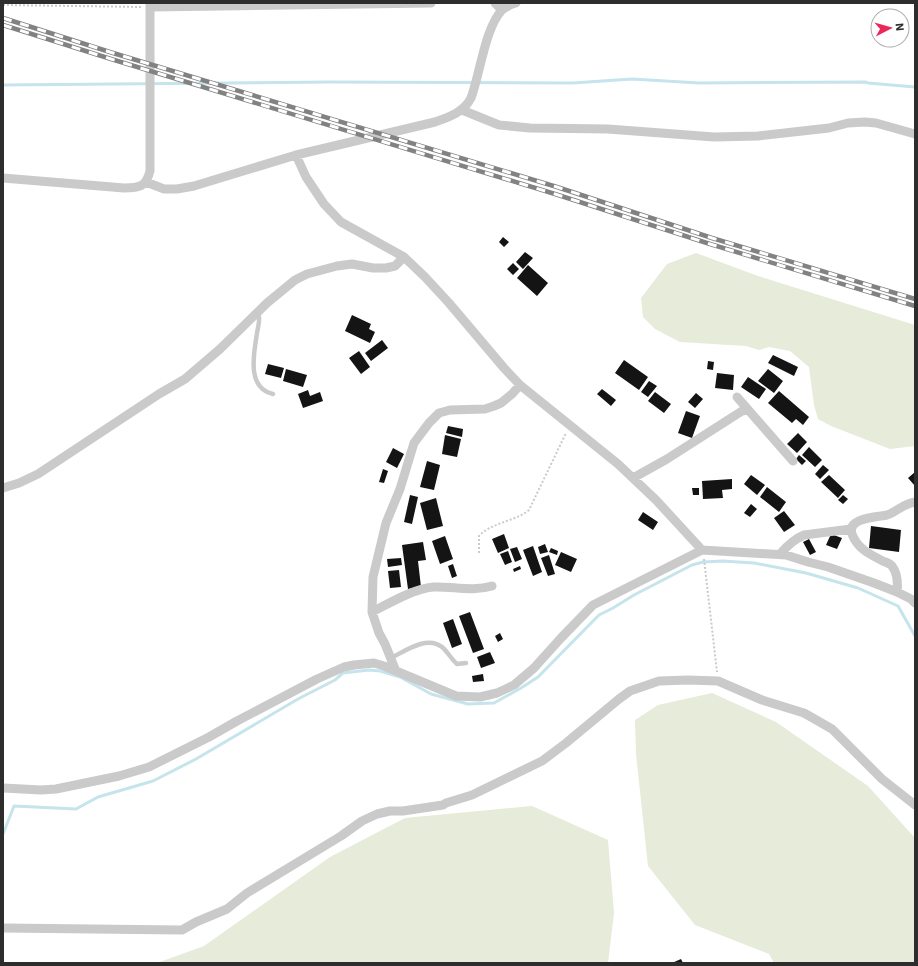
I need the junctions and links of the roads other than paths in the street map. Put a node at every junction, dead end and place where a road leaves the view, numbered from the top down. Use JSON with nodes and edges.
{"nodes":[{"id":1,"x":431,"y":3,"type":"edge"},
{"id":2,"x":495,"y":3,"type":"edge"},
{"id":3,"x":516,"y":3,"type":"edge"},
{"id":4,"x":150,"y":5,"type":"edge"},
{"id":5,"x":502,"y":10,"type":"junction"},
{"id":6,"x":462,"y":110,"type":"junction"},
{"id":7,"x":915,"y":134,"type":"edge"},
{"id":8,"x":296,"y":155,"type":"junction"},
{"id":9,"x":3,"y":178,"type":"edge"},
{"id":10,"x":146,"y":182,"type":"junction"},
{"id":11,"x":404,"y":257,"type":"junction"},
{"id":12,"x":258,"y":312,"type":"junction"},
{"id":13,"x":520,"y":385,"type":"junction"},
{"id":14,"x":273,"y":394,"type":"dead end"},
{"id":15,"x":737,"y":397,"type":"dead end"},
{"id":16,"x":747,"y":410,"type":"junction"},
{"id":17,"x":793,"y":461,"type":"dead end"},
{"id":18,"x":633,"y":478,"type":"junction"},
{"id":19,"x":3,"y":488,"type":"edge"},
{"id":20,"x":915,"y":502,"type":"edge"},
{"id":21,"x":852,"y":529,"type":"junction"},
{"id":22,"x":702,"y":550,"type":"junction"},
{"id":23,"x":780,"y":554,"type":"junction"},
{"id":24,"x":492,"y":586,"type":"dead end"},
{"id":25,"x":897,"y":592,"type":"junction"},
{"id":26,"x":915,"y":603,"type":"edge"},
{"id":27,"x":372,"y":612,"type":"junction"},
{"id":28,"x":391,"y":658,"type":"junction"},
{"id":29,"x":466,"y":663,"type":"dead end"},
{"id":30,"x":395,"y":669,"type":"junction"},
{"id":31,"x":4,"y":792,"type":"edge"},
{"id":32,"x":915,"y":805,"type":"edge"},
{"id":33,"x":3,"y":928,"type":"edge"}],
"edges":[{"from":1,"to":4,"type":"street"},
{"from":2,"to":5,"type":"street"},
{"from":3,"to":5,"type":"street"},
{"from":4,"to":10,"type":"street"},
{"from":5,"to":6,"type":"street"},
{"from":6,"to":7,"type":"street"},
{"from":6,"to":8,"type":"street"},
{"from":8,"to":10,"type":"street"},
{"from":8,"to":11,"type":"street"},
{"from":9,"to":10,"type":"street"},
{"from":11,"to":12,"type":"street"},
{"from":11,"to":13,"type":"street"},
{"from":12,"to":14,"type":"lane"},
{"from":12,"to":19,"type":"street"},
{"from":13,"to":18,"type":"street"},
{"from":13,"to":27,"type":"street"},
{"from":15,"to":16,"type":"street"},
{"from":16,"to":17,"type":"street"},
{"from":16,"to":18,"type":"street"},
{"from":18,"to":22,"type":"street"},
{"from":20,"to":21,"type":"street"},
{"from":21,"to":23,"type":"street"},
{"from":21,"to":25,"type":"street"},
{"from":22,"to":23,"type":"street"},
{"from":22,"to":30,"type":"street"},
{"from":23,"to":25,"type":"street"},
{"from":24,"to":27,"type":"street"},
{"from":25,"to":26,"type":"street"},
{"from":27,"to":28,"type":"street"},
{"from":28,"to":29,"type":"lane"},
{"from":28,"to":30,"type":"street"},
{"from":30,"to":31,"type":"street"},
{"from":32,"to":33,"type":"street"}]}
